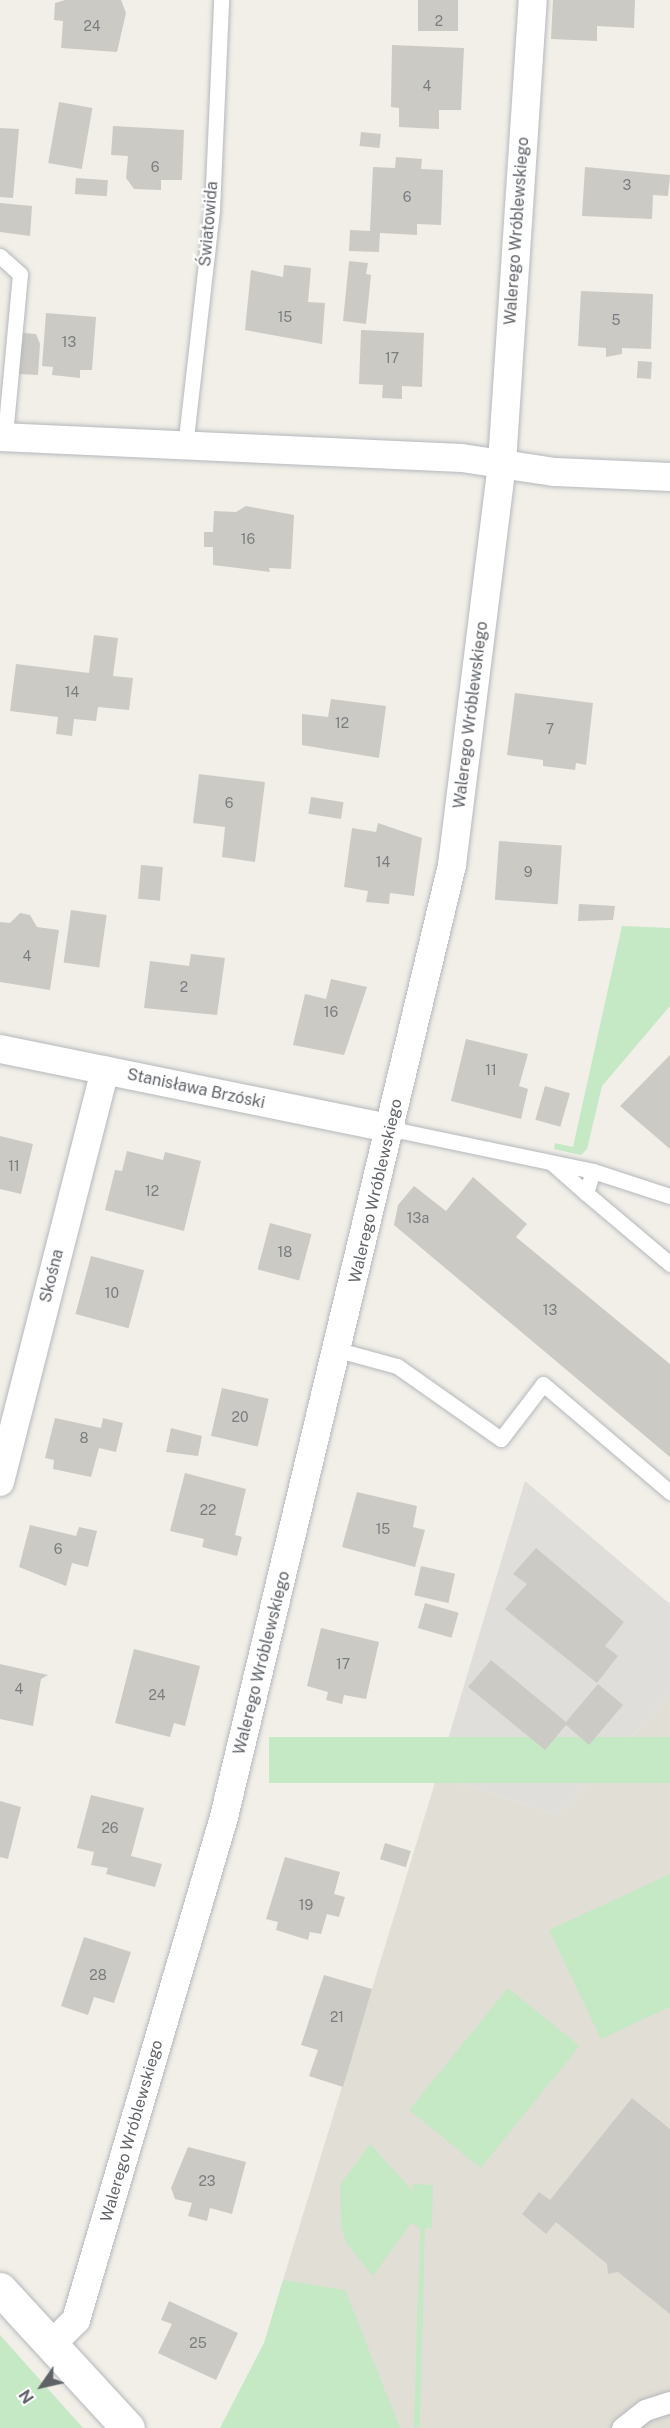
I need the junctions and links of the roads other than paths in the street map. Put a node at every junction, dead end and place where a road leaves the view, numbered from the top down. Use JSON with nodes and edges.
{"nodes":[{"id":1,"x":221,"y":0,"type":"edge"},
{"id":2,"x":533,"y":0,"type":"edge"},
{"id":3,"x":0,"y":256,"type":"edge"},
{"id":4,"x":2,"y":437,"type":"edge"},
{"id":5,"x":185,"y":447,"type":"junction"},
{"id":6,"x":502,"y":463,"type":"junction"},
{"id":7,"x":670,"y":477,"type":"edge"},
{"id":8,"x":0,"y":1049,"type":"edge"},
{"id":9,"x":105,"y":1070,"type":"junction"},
{"id":10,"x":392,"y":1130,"type":"junction"},
{"id":11,"x":552,"y":1163,"type":"junction"},
{"id":12,"x":593,"y":1171,"type":"junction"},
{"id":13,"x":586,"y":1193,"type":"junction"},
{"id":14,"x":670,"y":1196,"type":"edge"},
{"id":15,"x":670,"y":1264,"type":"edge"},
{"id":16,"x":338,"y":1350,"type":"junction"},
{"id":17,"x":0,"y":1482,"type":"edge"},
{"id":18,"x":670,"y":1492,"type":"edge"},
{"id":19,"x":0,"y":2289,"type":"edge"},
{"id":20,"x":51,"y":2345,"type":"junction"},
{"id":21,"x":670,"y":2402,"type":"edge"},
{"id":22,"x":128,"y":2428,"type":"edge"},
{"id":23,"x":622,"y":2428,"type":"edge"}],
"edges":[{"from":1,"to":5,"type":"lane","name":"Światowida"},
{"from":2,"to":6,"type":"street","name":"Walerego Wróblewskiego"},
{"from":3,"to":4,"type":"lane"},
{"from":4,"to":5,"type":"street"},
{"from":5,"to":6,"type":"street"},
{"from":6,"to":7,"type":"street"},
{"from":6,"to":10,"type":"street","name":"Walerego Wróblewskiego"},
{"from":8,"to":9,"type":"street","name":"Stanisława Brzóski"},
{"from":9,"to":10,"type":"street","name":"Stanisława Brzóski"},
{"from":9,"to":17,"type":"street","name":"Skośna"},
{"from":10,"to":11,"type":"lane"},
{"from":10,"to":16,"type":"street","name":"Walerego Wróblewskiego"},
{"from":11,"to":12,"type":"lane"},
{"from":11,"to":13,"type":"lane"},
{"from":12,"to":13,"type":"lane"},
{"from":12,"to":14,"type":"lane"},
{"from":13,"to":15,"type":"lane"},
{"from":16,"to":18,"type":"lane"},
{"from":16,"to":20,"type":"street","name":"Walerego Wróblewskiego"},
{"from":19,"to":20,"type":"street"},
{"from":20,"to":22,"type":"street"},
{"from":21,"to":23,"type":"street"}]}
